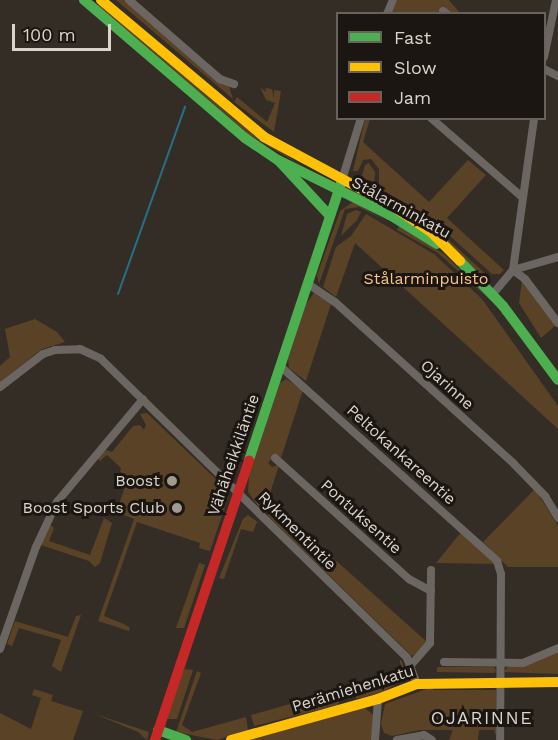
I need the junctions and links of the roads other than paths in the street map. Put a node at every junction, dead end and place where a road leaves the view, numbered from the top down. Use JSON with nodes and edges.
{"nodes":[{"id":1,"x":84,"y":0,"type":"edge"},
{"id":2,"x":101,"y":0,"type":"edge"},
{"id":3,"x":129,"y":0,"type":"edge"},
{"id":4,"x":556,"y":0,"type":"edge"},
{"id":5,"x":546,"y":48,"type":"edge"},
{"id":6,"x":234,"y":84,"type":"dead end"},
{"id":7,"x":360,"y":120,"type":"edge"},
{"id":8,"x":433,"y":120,"type":"edge"},
{"id":9,"x":534,"y":120,"type":"edge"},
{"id":10,"x":278,"y":160,"type":"junction"},
{"id":11,"x":340,"y":185,"type":"junction"},
{"id":12,"x":521,"y":196,"type":"junction"},
{"id":13,"x":329,"y":215,"type":"junction"},
{"id":14,"x":558,"y":257,"type":"edge"},
{"id":15,"x":513,"y":270,"type":"junction"},
{"id":16,"x":308,"y":284,"type":"junction"},
{"id":17,"x":492,"y":295,"type":"junction"},
{"id":18,"x":558,"y":323,"type":"edge"},
{"id":19,"x":280,"y":366,"type":"junction"},
{"id":20,"x":557,"y":381,"type":"edge"},
{"id":21,"x":0,"y":387,"type":"edge"},
{"id":22,"x":143,"y":399,"type":"junction"},
{"id":23,"x":276,"y":458,"type":"dead end"},
{"id":24,"x":238,"y":492,"type":"junction"},
{"id":25,"x":558,"y":518,"type":"edge"},
{"id":26,"x":431,"y":570,"type":"dead end"},
{"id":27,"x":431,"y":591,"type":"junction"},
{"id":28,"x":0,"y":646,"type":"edge"},
{"id":29,"x":558,"y":648,"type":"edge"},
{"id":30,"x":444,"y":662,"type":"dead end"},
{"id":31,"x":500,"y":663,"type":"junction"},
{"id":32,"x":411,"y":665,"type":"junction"},
{"id":33,"x":500,"y":682,"type":"junction"},
{"id":34,"x":558,"y":682,"type":"edge"},
{"id":35,"x":417,"y":684,"type":"junction"},
{"id":36,"x":378,"y":699,"type":"junction"},
{"id":37,"x":156,"y":737,"type":"edge"},
{"id":38,"x":186,"y":740,"type":"edge"},
{"id":39,"x":231,"y":740,"type":"edge"},
{"id":40,"x":375,"y":740,"type":"edge"},
{"id":41,"x":397,"y":740,"type":"edge"},
{"id":42,"x":432,"y":740,"type":"edge"},
{"id":43,"x":500,"y":740,"type":"edge"}],
"edges":[{"from":1,"to":10,"type":"main road"},
{"from":2,"to":11,"type":"main road"},
{"from":3,"to":6,"type":"street"},
{"from":4,"to":5,"type":"street"},
{"from":7,"to":11,"type":"street"},
{"from":8,"to":12,"type":"street"},
{"from":9,"to":12,"type":"street"},
{"from":10,"to":11,"type":"main road"},
{"from":10,"to":13,"type":"main road"},
{"from":11,"to":13,"type":"main road","name":"Vähäheikkiläntie"},
{"from":11,"to":17,"type":"main road","name":"Stålarminkatu"},
{"from":12,"to":15,"type":"street"},
{"from":13,"to":16,"type":"main road","name":"Vähäheikkiläntie"},
{"from":14,"to":15,"type":"street"},
{"from":15,"to":17,"type":"street"},
{"from":15,"to":18,"type":"street"},
{"from":16,"to":19,"type":"main road","name":"Vähäheikkiläntie"},
{"from":16,"to":25,"type":"street","name":"Ojarinne"},
{"from":17,"to":20,"type":"main road","name":"Stålarminkatu"},
{"from":19,"to":24,"type":"main road","name":"Vähäheikkiläntie"},
{"from":19,"to":31,"type":"street","name":"Peltokankareentie"},
{"from":21,"to":22,"type":"street","name":"Rykmentintie"},
{"from":22,"to":24,"type":"street","name":"Rykmentintie"},
{"from":22,"to":28,"type":"street"},
{"from":23,"to":27,"type":"street","name":"Pontuksentie"},
{"from":24,"to":32,"type":"street","name":"Rykmentintie"},
{"from":24,"to":37,"type":"main road","name":"Vähäheikkiläntie"},
{"from":26,"to":27,"type":"street"},
{"from":27,"to":32,"type":"street"},
{"from":29,"to":31,"type":"street"},
{"from":30,"to":31,"type":"street"},
{"from":31,"to":33,"type":"street"},
{"from":32,"to":35,"type":"street","name":"Rykmentintie"},
{"from":33,"to":34,"type":"main road","name":"Perämiehenkatu"},
{"from":33,"to":35,"type":"main road","name":"Perämiehenkatu"},
{"from":33,"to":43,"type":"street"},
{"from":35,"to":36,"type":"main road","name":"Perämiehenkatu"},
{"from":36,"to":39,"type":"main road","name":"Perämiehenkatu"},
{"from":36,"to":40,"type":"street"},
{"from":37,"to":38,"type":"main road"},
{"from":41,"to":42,"type":"street"}]}
